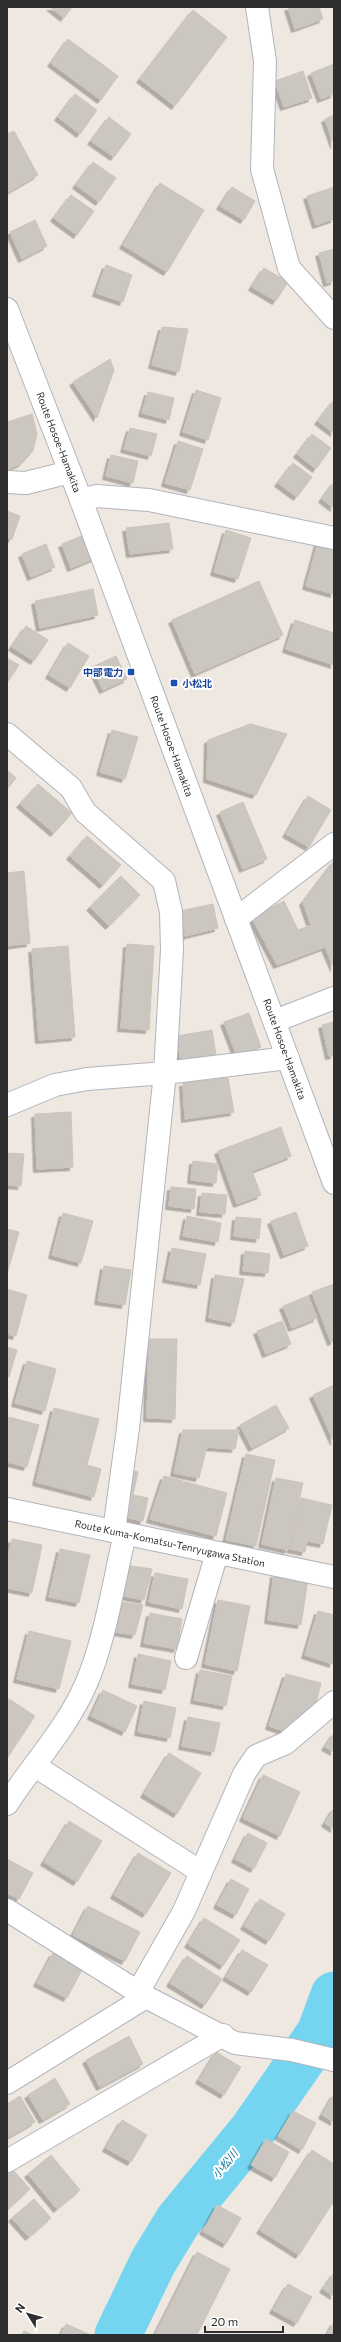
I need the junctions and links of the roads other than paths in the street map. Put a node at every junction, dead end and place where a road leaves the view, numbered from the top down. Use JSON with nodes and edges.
{"nodes":[{"id":1,"x":257,"y":7,"type":"edge"},
{"id":2,"x":7,"y":309,"type":"edge"},
{"id":3,"x":334,"y":318,"type":"edge"},
{"id":4,"x":70,"y":472,"type":"junction"},
{"id":5,"x":7,"y":482,"type":"edge"},
{"id":6,"x":81,"y":500,"type":"junction"},
{"id":7,"x":334,"y":538,"type":"edge"},
{"id":8,"x":7,"y":734,"type":"edge"},
{"id":9,"x":334,"y":844,"type":"edge"},
{"id":10,"x":236,"y":919,"type":"junction"},
{"id":11,"x":334,"y":998,"type":"edge"},
{"id":12,"x":276,"y":1021,"type":"junction"},
{"id":13,"x":288,"y":1058,"type":"junction"},
{"id":14,"x":165,"y":1073,"type":"junction"},
{"id":15,"x":7,"y":1105,"type":"edge"},
{"id":16,"x":334,"y":1183,"type":"edge"},
{"id":17,"x":7,"y":1509,"type":"edge"},
{"id":18,"x":119,"y":1532,"type":"junction"},
{"id":19,"x":217,"y":1553,"type":"junction"},
{"id":20,"x":334,"y":1577,"type":"edge"},
{"id":21,"x":186,"y":1658,"type":"dead end"},
{"id":22,"x":334,"y":1702,"type":"edge"},
{"id":23,"x":35,"y":1766,"type":"junction"},
{"id":24,"x":7,"y":1802,"type":"edge"},
{"id":25,"x":201,"y":1872,"type":"junction"},
{"id":26,"x":7,"y":1910,"type":"edge"},
{"id":27,"x":142,"y":1995,"type":"junction"},
{"id":28,"x":223,"y":2035,"type":"junction"},
{"id":29,"x":329,"y":2060,"type":"edge"},
{"id":30,"x":7,"y":2084,"type":"edge"},
{"id":31,"x":7,"y":2161,"type":"edge"}],
"edges":[{"from":1,"to":3,"type":"street"},
{"from":2,"to":4,"type":"street","name":"Route Hosoe-Hamakita"},
{"from":4,"to":5,"type":"street"},
{"from":4,"to":6,"type":"street","name":"Route Hosoe-Hamakita"},
{"from":6,"to":7,"type":"street"},
{"from":6,"to":10,"type":"street","name":"Route Hosoe-Hamakita"},
{"from":8,"to":14,"type":"street"},
{"from":9,"to":10,"type":"street"},
{"from":10,"to":12,"type":"street","name":"Route Hosoe-Hamakita"},
{"from":11,"to":12,"type":"street"},
{"from":12,"to":13,"type":"street","name":"Route Hosoe-Hamakita"},
{"from":13,"to":14,"type":"street"},
{"from":13,"to":16,"type":"street","name":"Route Hosoe-Hamakita"},
{"from":14,"to":15,"type":"street"},
{"from":14,"to":18,"type":"street"},
{"from":17,"to":18,"type":"street","name":"Route Kuma-Komatsu-Tenryugawa Station"},
{"from":18,"to":19,"type":"street","name":"Route Kuma-Komatsu-Tenryugawa Station"},
{"from":18,"to":23,"type":"street"},
{"from":19,"to":20,"type":"street","name":"Route Kuma-Komatsu-Tenryugawa Station"},
{"from":19,"to":21,"type":"street"},
{"from":22,"to":25,"type":"street"},
{"from":23,"to":24,"type":"street"},
{"from":23,"to":25,"type":"street"},
{"from":25,"to":27,"type":"street"},
{"from":26,"to":27,"type":"street"},
{"from":27,"to":28,"type":"street"},
{"from":27,"to":30,"type":"street"},
{"from":28,"to":29,"type":"street"},
{"from":28,"to":31,"type":"street"}]}
